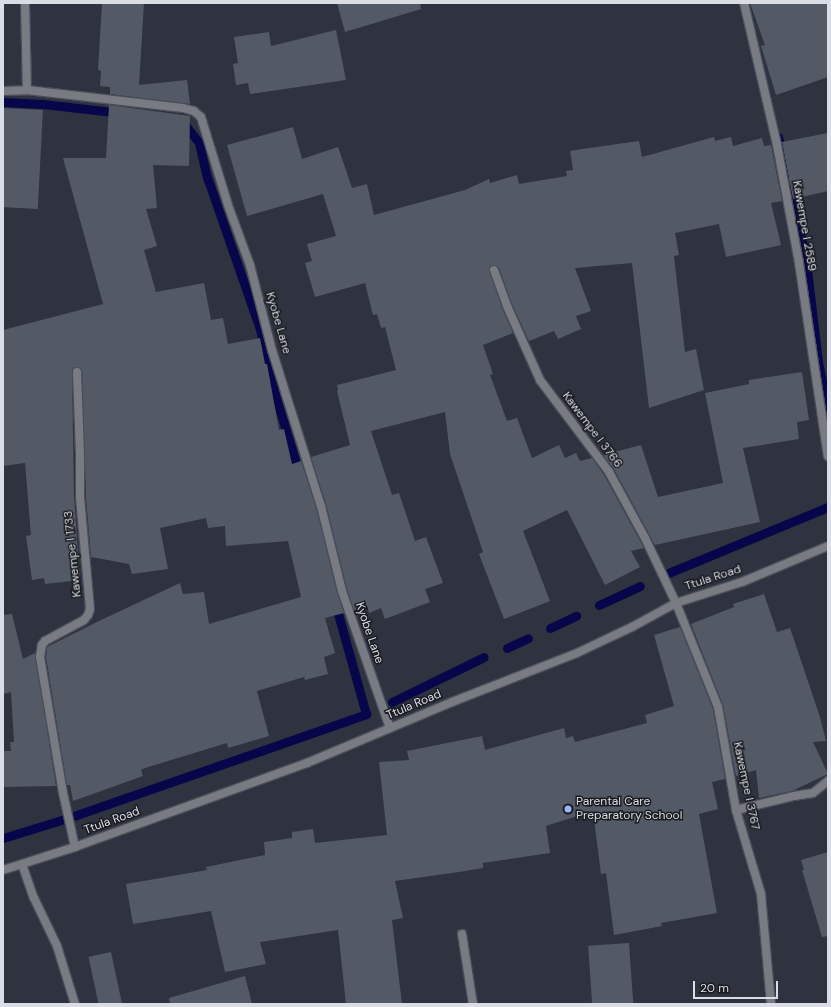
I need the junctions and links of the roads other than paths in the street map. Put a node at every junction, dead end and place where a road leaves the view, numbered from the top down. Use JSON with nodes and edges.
{"nodes":[{"id":1,"x":25,"y":3,"type":"edge"},
{"id":2,"x":744,"y":3,"type":"edge"},
{"id":3,"x":26,"y":90,"type":"junction"},
{"id":4,"x":3,"y":91,"type":"edge"},
{"id":5,"x":494,"y":270,"type":"dead end"},
{"id":6,"x":76,"y":372,"type":"dead end"},
{"id":7,"x":828,"y":456,"type":"edge"},
{"id":8,"x":828,"y":546,"type":"edge"},
{"id":9,"x":676,"y":603,"type":"junction"},
{"id":10,"x":390,"y":728,"type":"junction"},
{"id":11,"x":828,"y":781,"type":"edge"},
{"id":12,"x":736,"y":810,"type":"junction"},
{"id":13,"x":75,"y":847,"type":"junction"},
{"id":14,"x":22,"y":864,"type":"junction"},
{"id":15,"x":3,"y":870,"type":"edge"},
{"id":16,"x":462,"y":934,"type":"dead end"},
{"id":17,"x":75,"y":1004,"type":"edge"},
{"id":18,"x":473,"y":1004,"type":"edge"},
{"id":19,"x":771,"y":1004,"type":"edge"}],
"edges":[{"from":1,"to":3,"type":"street"},
{"from":2,"to":7,"type":"street","name":"Kawempe I 2589"},
{"from":3,"to":4,"type":"street","name":"Kyobe Lane"},
{"from":3,"to":10,"type":"street","name":"Kyobe Lane"},
{"from":5,"to":9,"type":"street","name":"Kawempe I 3766"},
{"from":6,"to":13,"type":"street","name":"Kawempe I 1733"},
{"from":8,"to":9,"type":"street","name":"Ttula Road"},
{"from":9,"to":10,"type":"street","name":"Ttula Road"},
{"from":9,"to":12,"type":"street","name":"Kawempe I 3767"},
{"from":10,"to":13,"type":"street","name":"Ttula Road"},
{"from":11,"to":12,"type":"street"},
{"from":12,"to":19,"type":"street","name":"Kawempe I 3767"},
{"from":13,"to":14,"type":"street","name":"Ttula Road"},
{"from":14,"to":15,"type":"street","name":"Ttula Road"},
{"from":14,"to":17,"type":"street"},
{"from":16,"to":18,"type":"street"}]}
